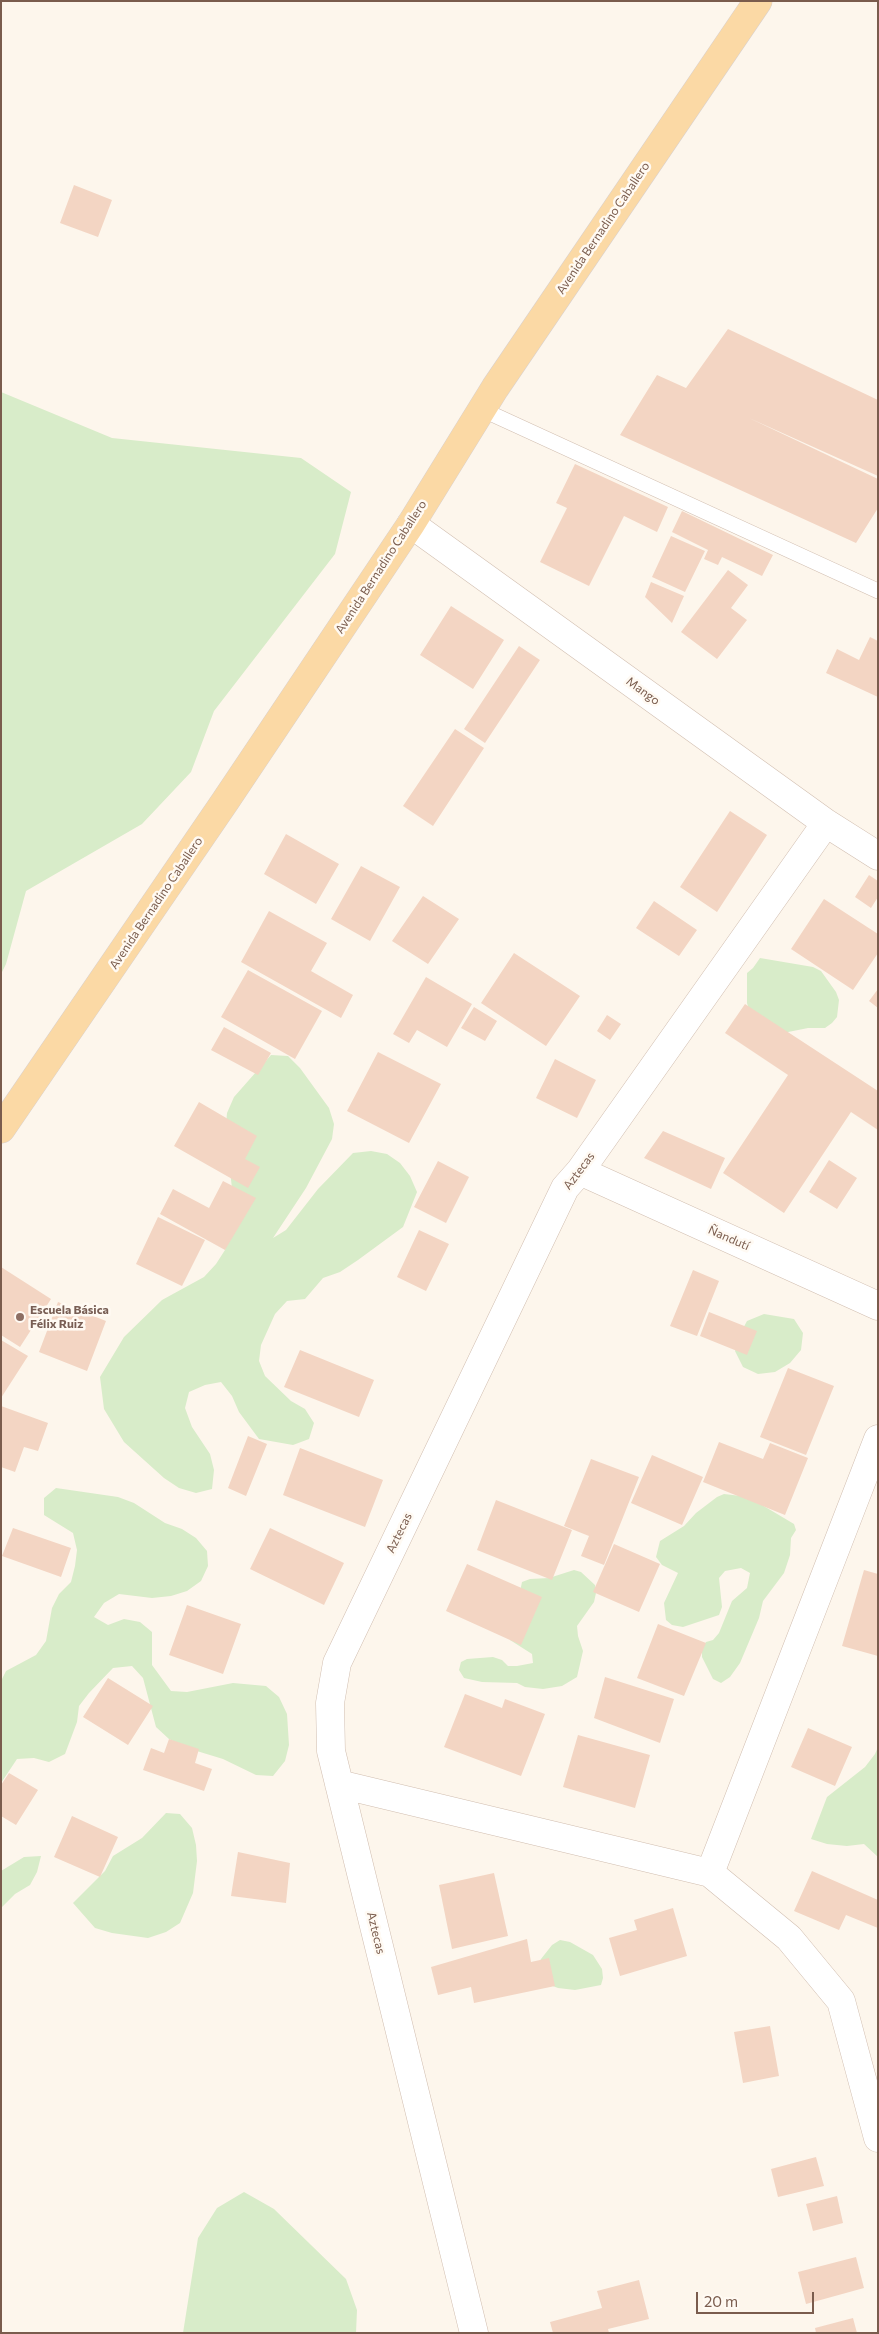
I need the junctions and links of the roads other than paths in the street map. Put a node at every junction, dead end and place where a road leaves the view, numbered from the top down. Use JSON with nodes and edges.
{"nodes":[{"id":1,"x":758,"y":1,"type":"edge"},
{"id":2,"x":481,"y":409,"type":"junction"},
{"id":3,"x":411,"y":524,"type":"junction"},
{"id":4,"x":878,"y":592,"type":"edge"},
{"id":5,"x":826,"y":823,"type":"junction"},
{"id":6,"x":878,"y":856,"type":"edge"},
{"id":7,"x":1,"y":1130,"type":"edge"},
{"id":8,"x":580,"y":1170,"type":"junction"},
{"id":9,"x":878,"y":1306,"type":"edge"},
{"id":10,"x":878,"y":1439,"type":"edge"},
{"id":11,"x":339,"y":1784,"type":"junction"},
{"id":12,"x":710,"y":1873,"type":"junction"},
{"id":13,"x":878,"y":2138,"type":"edge"},
{"id":14,"x":474,"y":2333,"type":"edge"}],
"edges":[{"from":1,"to":2,"type":"main road","name":"Avenida Bernadino Caballero"},
{"from":2,"to":3,"type":"main road","name":"Avenida Bernadino Caballero"},
{"from":2,"to":4,"type":"lane"},
{"from":3,"to":5,"type":"street","name":"Mango"},
{"from":3,"to":7,"type":"main road","name":"Avenida Bernadino Caballero"},
{"from":5,"to":6,"type":"street","name":"Mango"},
{"from":5,"to":8,"type":"street","name":"Aztecas"},
{"from":8,"to":9,"type":"street","name":"Ñandutí"},
{"from":8,"to":11,"type":"street","name":"Aztecas"},
{"from":10,"to":12,"type":"street"},
{"from":11,"to":12,"type":"street"},
{"from":11,"to":14,"type":"street","name":"Aztecas"},
{"from":12,"to":13,"type":"street"}]}
